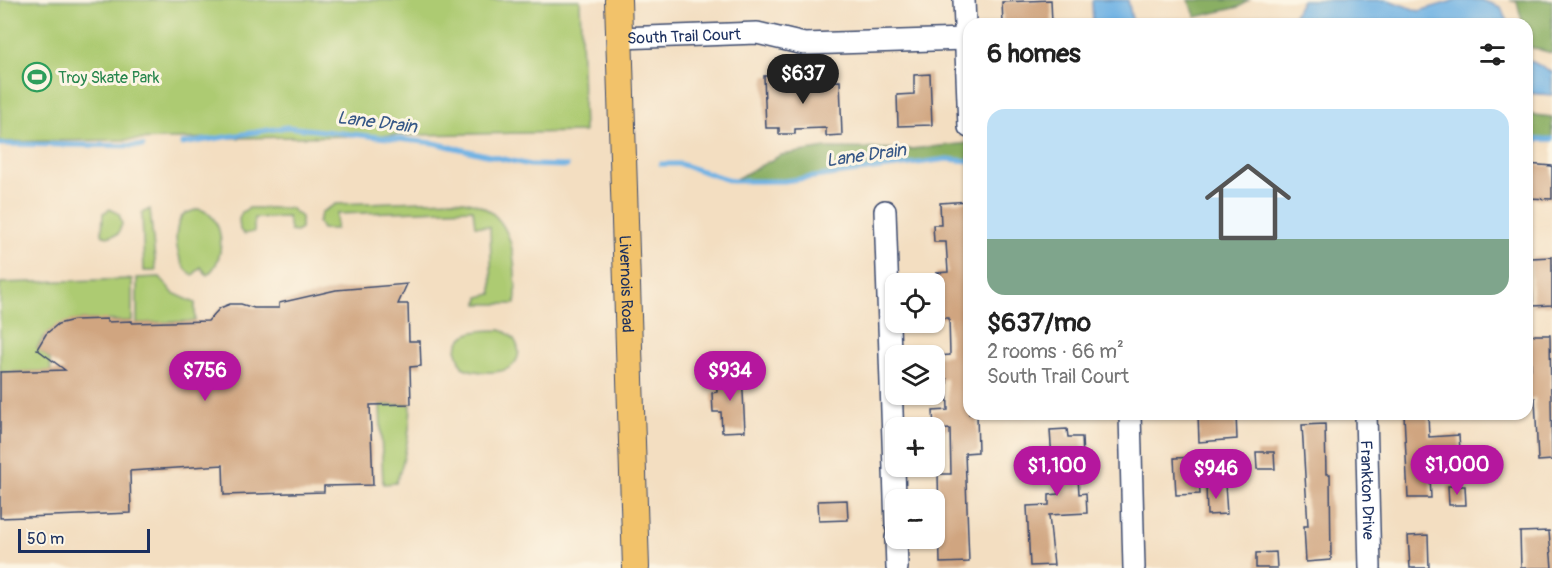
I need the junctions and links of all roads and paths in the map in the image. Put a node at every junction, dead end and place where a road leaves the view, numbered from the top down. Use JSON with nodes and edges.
{"nodes":[{"id":1,"x":618,"y":0,"type":"edge"},
{"id":2,"x":964,"y":0,"type":"edge"},
{"id":3,"x":964,"y":18,"type":"edge"},
{"id":4,"x":620,"y":38,"type":"junction"},
{"id":5,"x":963,"y":39,"type":"edge"},
{"id":6,"x":885,"y":211,"type":"dead end"},
{"id":7,"x":1130,"y":420,"type":"edge"},
{"id":8,"x":1366,"y":420,"type":"edge"},
{"id":9,"x":895,"y":489,"type":"edge"},
{"id":10,"x":896,"y":549,"type":"edge"},
{"id":11,"x":636,"y":568,"type":"edge"},
{"id":12,"x":897,"y":568,"type":"edge"},
{"id":13,"x":1134,"y":568,"type":"edge"},
{"id":14,"x":1370,"y":568,"type":"edge"}],
"edges":[{"from":1,"to":4,"type":"main road","name":"Livernois Road"},
{"from":2,"to":3,"type":"street"},
{"from":4,"to":5,"type":"street","name":"South Trail Court"},
{"from":4,"to":11,"type":"main road","name":"Livernois Road"},
{"from":6,"to":9,"type":"street"},
{"from":7,"to":13,"type":"street"},
{"from":8,"to":14,"type":"street","name":"Frankton Drive"},
{"from":10,"to":12,"type":"street"}]}
